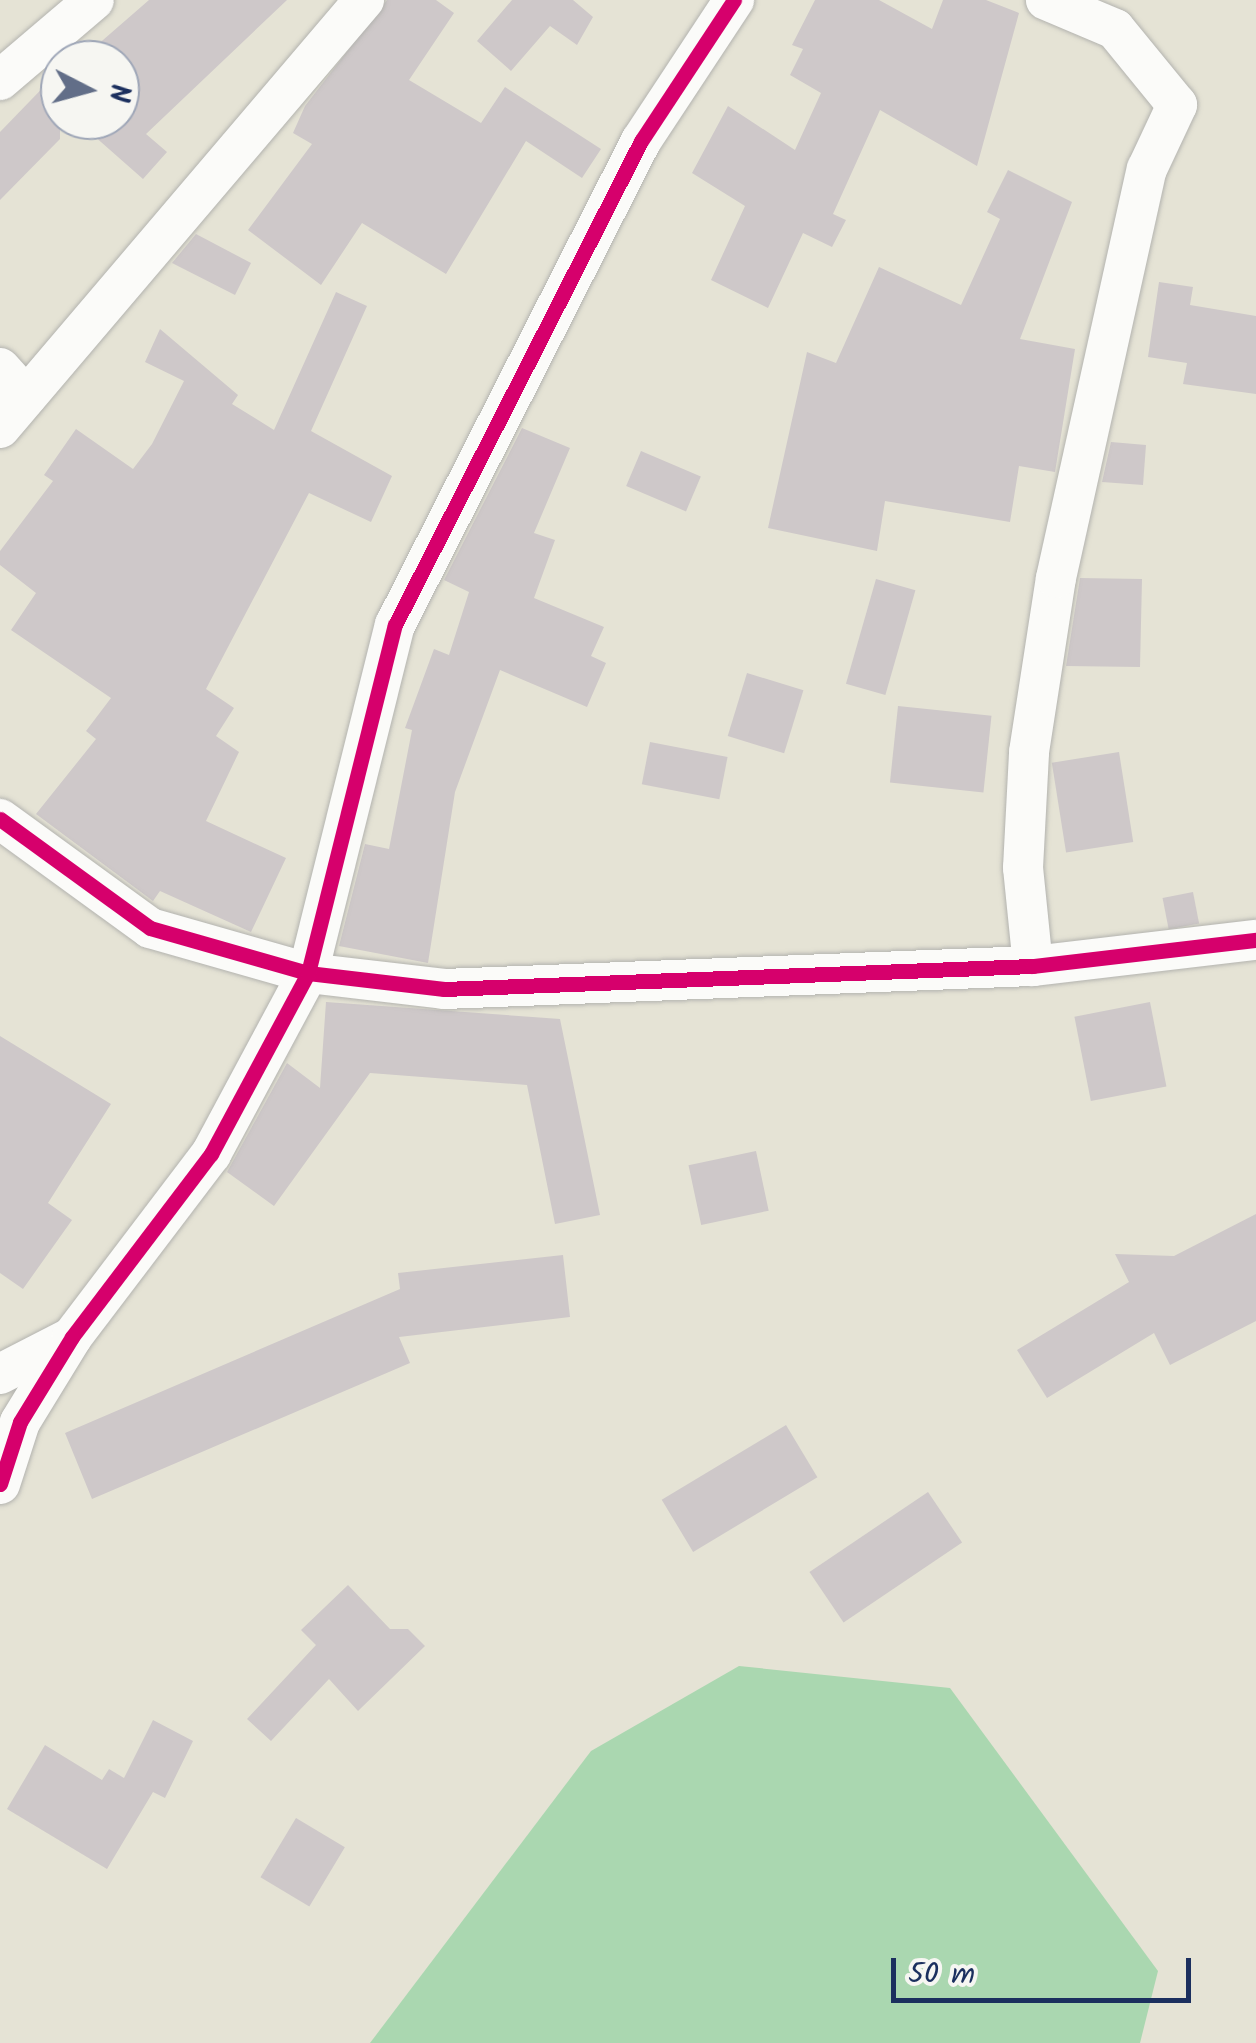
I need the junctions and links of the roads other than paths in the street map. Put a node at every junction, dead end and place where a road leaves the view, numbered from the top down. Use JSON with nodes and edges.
{"nodes":[{"id":1,"x":94,"y":0,"type":"edge"},
{"id":2,"x":364,"y":0,"type":"edge"},
{"id":3,"x":734,"y":0,"type":"edge"},
{"id":4,"x":1046,"y":0,"type":"edge"},
{"id":5,"x":0,"y":80,"type":"edge"},
{"id":6,"x":13,"y":382,"type":"edge"},
{"id":7,"x":0,"y":428,"type":"edge"},
{"id":8,"x":0,"y":819,"type":"edge"},
{"id":9,"x":1256,"y":940,"type":"edge"},
{"id":10,"x":1033,"y":966,"type":"junction"},
{"id":11,"x":308,"y":973,"type":"junction"},
{"id":12,"x":72,"y":1337,"type":"junction"},
{"id":13,"x":0,"y":1374,"type":"edge"},
{"id":14,"x":0,"y":1484,"type":"edge"}],
"edges":[{"from":1,"to":5,"type":"street"},
{"from":2,"to":6,"type":"street"},
{"from":3,"to":11,"type":"street"},
{"from":4,"to":10,"type":"street"},
{"from":6,"to":7,"type":"street"},
{"from":8,"to":11,"type":"street"},
{"from":9,"to":10,"type":"street"},
{"from":10,"to":11,"type":"street"},
{"from":11,"to":12,"type":"street"},
{"from":12,"to":13,"type":"street"},
{"from":12,"to":14,"type":"street"}]}
